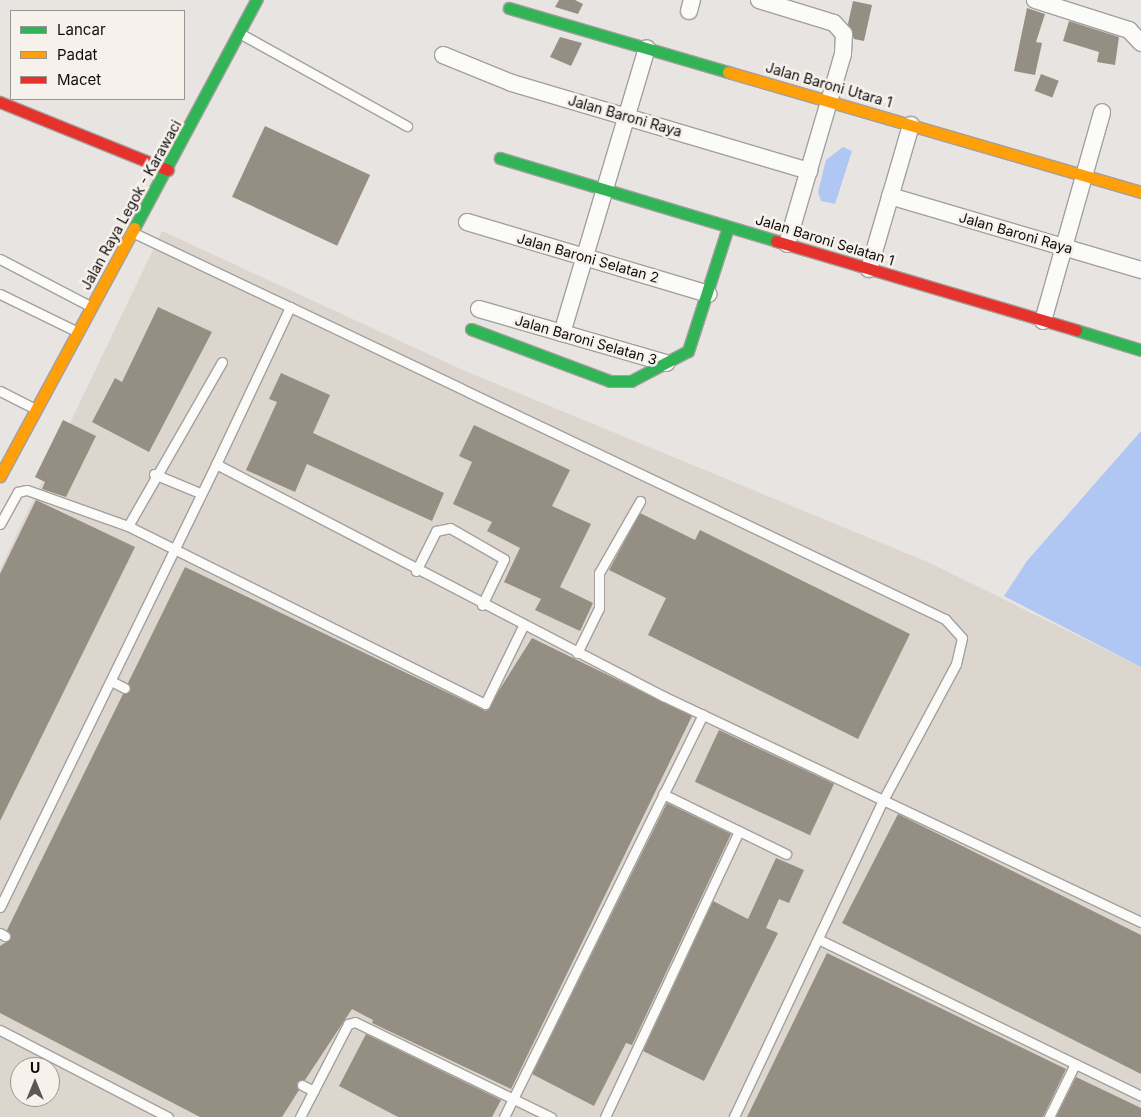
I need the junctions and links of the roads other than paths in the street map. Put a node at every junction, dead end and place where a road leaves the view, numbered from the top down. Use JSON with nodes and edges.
{"nodes":[{"id":1,"x":256,"y":0,"type":"edge"},
{"id":2,"x":758,"y":0,"type":"edge"},
{"id":3,"x":1035,"y":0,"type":"edge"},
{"id":4,"x":509,"y":8,"type":"dead end"},
{"id":5,"x":241,"y":34,"type":"junction"},
{"id":6,"x":1141,"y":43,"type":"edge"},
{"id":7,"x":647,"y":48,"type":"junction"},
{"id":8,"x":443,"y":55,"type":"dead end"},
{"id":9,"x":830,"y":101,"type":"junction"},
{"id":10,"x":0,"y":102,"type":"edge"},
{"id":11,"x":1102,"y":112,"type":"dead end"},
{"id":12,"x":626,"y":117,"type":"junction"},
{"id":13,"x":911,"y":125,"type":"junction"},
{"id":14,"x":407,"y":126,"type":"dead end"},
{"id":15,"x":500,"y":158,"type":"dead end"},
{"id":16,"x":168,"y":170,"type":"junction"},
{"id":17,"x":809,"y":170,"type":"junction"},
{"id":18,"x":1084,"y":176,"type":"junction"},
{"id":19,"x":605,"y":190,"type":"junction"},
{"id":20,"x":1141,"y":192,"type":"edge"},
{"id":21,"x":890,"y":196,"type":"junction"},
{"id":22,"x":467,"y":222,"type":"dead end"},
{"id":23,"x":728,"y":226,"type":"junction"},
{"id":24,"x":130,"y":231,"type":"junction"},
{"id":25,"x":787,"y":244,"type":"junction"},
{"id":26,"x":1064,"y":247,"type":"junction"},
{"id":27,"x":585,"y":257,"type":"junction"},
{"id":28,"x":0,"y":259,"type":"edge"},
{"id":29,"x":869,"y":269,"type":"junction"},
{"id":30,"x":1141,"y":270,"type":"edge"},
{"id":31,"x":0,"y":294,"type":"edge"},
{"id":32,"x":709,"y":294,"type":"junction"},
{"id":33,"x":92,"y":307,"type":"junction"},
{"id":34,"x":290,"y":307,"type":"junction"},
{"id":35,"x":479,"y":309,"type":"dead end"},
{"id":36,"x":1043,"y":321,"type":"junction"},
{"id":37,"x":471,"y":329,"type":"dead end"},
{"id":38,"x":79,"y":332,"type":"junction"},
{"id":39,"x":562,"y":333,"type":"junction"},
{"id":40,"x":1141,"y":350,"type":"edge"},
{"id":41,"x":222,"y":362,"type":"dead end"},
{"id":42,"x":666,"y":363,"type":"junction"},
{"id":43,"x":0,"y":391,"type":"edge"},
{"id":44,"x":36,"y":410,"type":"junction"},
{"id":45,"x":5,"y":454,"type":"edge"},
{"id":46,"x":216,"y":464,"type":"junction"},
{"id":47,"x":154,"y":474,"type":"junction"},
{"id":48,"x":0,"y":476,"type":"edge"},
{"id":49,"x":200,"y":493,"type":"junction"},
{"id":50,"x":640,"y":501,"type":"dead end"},
{"id":51,"x":0,"y":524,"type":"edge"},
{"id":52,"x":128,"y":526,"type":"junction"},
{"id":53,"x":174,"y":550,"type":"junction"},
{"id":54,"x":416,"y":571,"type":"junction"},
{"id":55,"x":482,"y":605,"type":"junction"},
{"id":56,"x":523,"y":626,"type":"junction"},
{"id":57,"x":577,"y":653,"type":"junction"},
{"id":58,"x":112,"y":682,"type":"junction"},
{"id":59,"x":126,"y":688,"type":"dead end"},
{"id":60,"x":703,"y":715,"type":"junction"},
{"id":61,"x":663,"y":794,"type":"junction"},
{"id":62,"x":883,"y":800,"type":"junction"},
{"id":63,"x":739,"y":831,"type":"junction"},
{"id":64,"x":786,"y":854,"type":"dead end"},
{"id":65,"x":0,"y":907,"type":"edge"},
{"id":66,"x":1141,"y":922,"type":"edge"},
{"id":67,"x":818,"y":939,"type":"junction"},
{"id":68,"x":0,"y":1030,"type":"edge"},
{"id":69,"x":1075,"y":1064,"type":"junction"},
{"id":70,"x":302,"y":1084,"type":"dead end"},
{"id":71,"x":314,"y":1091,"type":"junction"},
{"id":72,"x":1141,"y":1096,"type":"edge"},
{"id":73,"x":513,"y":1098,"type":"junction"},
{"id":74,"x":168,"y":1117,"type":"edge"},
{"id":75,"x":300,"y":1117,"type":"edge"},
{"id":76,"x":504,"y":1117,"type":"edge"},
{"id":77,"x":552,"y":1117,"type":"edge"},
{"id":78,"x":605,"y":1117,"type":"edge"},
{"id":79,"x":734,"y":1117,"type":"edge"},
{"id":80,"x":1049,"y":1117,"type":"edge"}],
"edges":[{"from":1,"to":5,"type":"street","name":"Jalan Raya Legok - Karawaci"},
{"from":2,"to":9,"type":"street"},
{"from":3,"to":6,"type":"street"},
{"from":4,"to":7,"type":"street","name":"Jalan Baroni Utara 1"},
{"from":5,"to":14,"type":"lane"},
{"from":5,"to":16,"type":"street","name":"Jalan Raya Legok - Karawaci"},
{"from":7,"to":9,"type":"street","name":"Jalan Baroni Utara 1"},
{"from":7,"to":12,"type":"street"},
{"from":8,"to":12,"type":"street","name":"Jalan Baroni Raya"},
{"from":9,"to":13,"type":"street","name":"Jalan Baroni Utara 1"},
{"from":9,"to":17,"type":"street"},
{"from":10,"to":16,"type":"street"},
{"from":11,"to":18,"type":"street"},
{"from":12,"to":17,"type":"street","name":"Jalan Baroni Raya"},
{"from":12,"to":19,"type":"street"},
{"from":13,"to":18,"type":"street","name":"Jalan Baroni Utara 1"},
{"from":13,"to":21,"type":"street"},
{"from":15,"to":19,"type":"street","name":"Jalan Baroni Selatan 1"},
{"from":16,"to":24,"type":"street","name":"Jalan Raya Legok - Karawaci"},
{"from":17,"to":25,"type":"street"},
{"from":18,"to":20,"type":"street","name":"Jalan Baroni Utara 1"},
{"from":18,"to":26,"type":"street"},
{"from":19,"to":23,"type":"street","name":"Jalan Baroni Selatan 1"},
{"from":19,"to":27,"type":"street"},
{"from":21,"to":26,"type":"street","name":"Jalan Baroni Raya"},
{"from":21,"to":29,"type":"street"},
{"from":22,"to":27,"type":"street","name":"Jalan Baroni Selatan 2"},
{"from":23,"to":25,"type":"street","name":"Jalan Baroni Selatan 1"},
{"from":23,"to":32,"type":"street"},
{"from":24,"to":33,"type":"street","name":"Jalan Raya Legok - Karawaci"},
{"from":24,"to":34,"type":"lane"},
{"from":25,"to":29,"type":"street","name":"Jalan Baroni Selatan 1"},
{"from":26,"to":30,"type":"street","name":"Jalan Baroni Raya"},
{"from":26,"to":36,"type":"street"},
{"from":27,"to":32,"type":"street","name":"Jalan Baroni Selatan 2"},
{"from":27,"to":39,"type":"street"},
{"from":28,"to":33,"type":"lane"},
{"from":29,"to":36,"type":"street","name":"Jalan Baroni Selatan 1"},
{"from":31,"to":38,"type":"lane"},
{"from":32,"to":42,"type":"street"},
{"from":33,"to":38,"type":"street","name":"Jalan Raya Legok - Karawaci"},
{"from":34,"to":46,"type":"lane"},
{"from":34,"to":62,"type":"lane"},
{"from":35,"to":39,"type":"street","name":"Jalan Baroni Selatan 3"},
{"from":36,"to":40,"type":"street","name":"Jalan Baroni Selatan 1"},
{"from":37,"to":42,"type":"street","name":"Jalan Baroni Selatan 3"},
{"from":38,"to":44,"type":"street","name":"Jalan Raya Legok - Karawaci"},
{"from":39,"to":42,"type":"street","name":"Jalan Baroni Selatan 3"},
{"from":41,"to":47,"type":"lane"},
{"from":43,"to":44,"type":"lane"},
{"from":44,"to":45,"type":"street","name":"Jalan Raya Legok - Karawaci"},
{"from":45,"to":48,"type":"street","name":"Jalan Raya Legok - Karawaci"},
{"from":46,"to":49,"type":"lane"},
{"from":46,"to":54,"type":"lane"},
{"from":47,"to":49,"type":"lane"},
{"from":47,"to":52,"type":"lane"},
{"from":49,"to":53,"type":"lane"},
{"from":50,"to":57,"type":"lane"},
{"from":51,"to":52,"type":"lane"},
{"from":52,"to":53,"type":"lane"},
{"from":53,"to":56,"type":"lane"},
{"from":53,"to":58,"type":"lane"},
{"from":54,"to":55,"type":"lane"},
{"from":54,"to":55,"type":"lane"},
{"from":55,"to":56,"type":"lane"},
{"from":56,"to":57,"type":"lane"},
{"from":57,"to":60,"type":"lane"},
{"from":58,"to":59,"type":"lane"},
{"from":58,"to":65,"type":"lane"},
{"from":60,"to":61,"type":"lane"},
{"from":60,"to":62,"type":"lane"},
{"from":61,"to":63,"type":"lane"},
{"from":61,"to":73,"type":"lane"},
{"from":62,"to":66,"type":"lane"},
{"from":62,"to":67,"type":"lane"},
{"from":63,"to":64,"type":"lane"},
{"from":63,"to":78,"type":"lane"},
{"from":67,"to":69,"type":"lane"},
{"from":67,"to":79,"type":"lane"},
{"from":68,"to":74,"type":"lane"},
{"from":69,"to":72,"type":"lane"},
{"from":69,"to":80,"type":"lane"},
{"from":70,"to":71,"type":"lane"},
{"from":71,"to":73,"type":"lane"},
{"from":71,"to":75,"type":"lane"},
{"from":73,"to":76,"type":"lane"},
{"from":73,"to":77,"type":"lane"}]}
